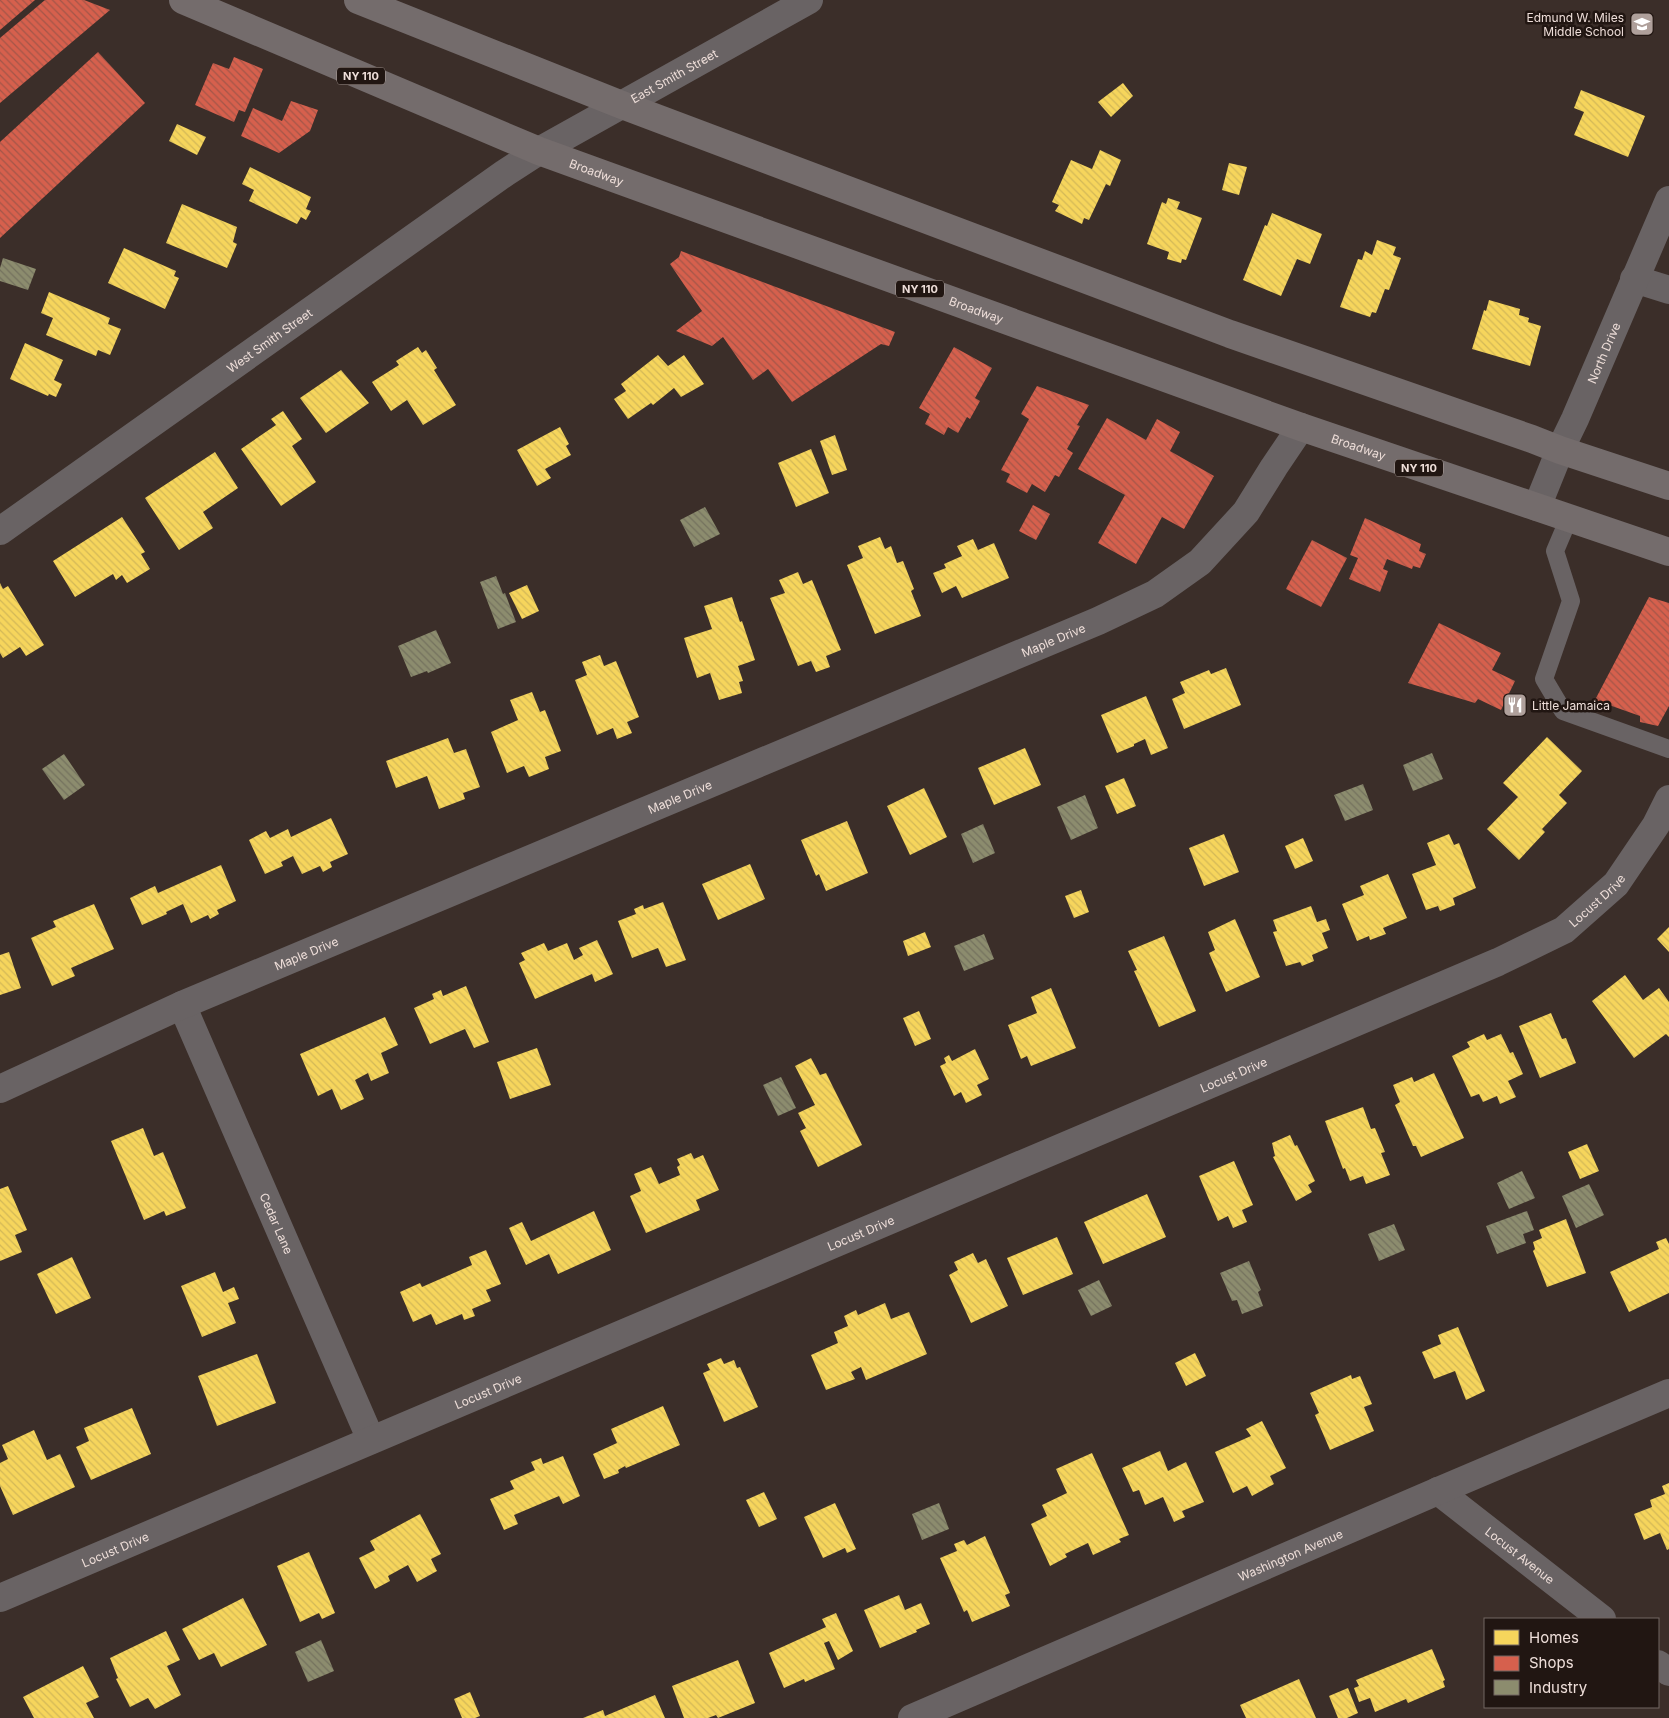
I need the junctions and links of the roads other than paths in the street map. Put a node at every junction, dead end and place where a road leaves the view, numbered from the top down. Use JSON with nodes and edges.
{"nodes":[{"id":1,"x":183,"y":0,"type":"edge"},
{"id":2,"x":358,"y":0,"type":"edge"},
{"id":3,"x":809,"y":0,"type":"edge"},
{"id":4,"x":622,"y":104,"type":"junction"},
{"id":5,"x":539,"y":151,"type":"junction"},
{"id":6,"x":1669,"y":200,"type":"edge"},
{"id":7,"x":1634,"y":279,"type":"junction"},
{"id":8,"x":1669,"y":290,"type":"edge"},
{"id":9,"x":1301,"y":427,"type":"junction"},
{"id":10,"x":1560,"y":450,"type":"junction"},
{"id":11,"x":1669,"y":486,"type":"edge"},
{"id":12,"x":1537,"y":507,"type":"junction"},
{"id":13,"x":1569,"y":518,"type":"junction"},
{"id":14,"x":0,"y":531,"type":"edge"},
{"id":15,"x":1669,"y":552,"type":"edge"},
{"id":16,"x":1669,"y":749,"type":"edge"},
{"id":17,"x":1669,"y":799,"type":"edge"},
{"id":18,"x":182,"y":1005,"type":"junction"},
{"id":19,"x":0,"y":1089,"type":"edge"},
{"id":20,"x":1669,"y":1393,"type":"edge"},
{"id":21,"x":371,"y":1440,"type":"junction"},
{"id":22,"x":1438,"y":1491,"type":"junction"},
{"id":23,"x":0,"y":1598,"type":"edge"},
{"id":24,"x":1601,"y":1618,"type":"edge"},
{"id":25,"x":912,"y":1718,"type":"edge"}],
"edges":[{"from":1,"to":5,"type":"main road","name":"Broadway","number":"NY 110"},
{"from":2,"to":4,"type":"main road"},
{"from":3,"to":4,"type":"street","name":"East Smith Street"},
{"from":4,"to":5,"type":"street","name":"East Smith Street"},
{"from":4,"to":10,"type":"main road"},
{"from":5,"to":9,"type":"main road","name":"Broadway","number":"NY 110"},
{"from":5,"to":14,"type":"street","name":"West Smith Street"},
{"from":6,"to":7,"type":"street","name":"North Drive"},
{"from":7,"to":8,"type":"street"},
{"from":7,"to":10,"type":"street","name":"North Drive"},
{"from":9,"to":12,"type":"main road","name":"Broadway","number":"NY 110"},
{"from":9,"to":18,"type":"street","name":"Maple Drive"},
{"from":10,"to":11,"type":"main road"},
{"from":10,"to":12,"type":"street","name":"North Drive"},
{"from":12,"to":13,"type":"main road","name":"Broadway","number":"NY 110"},
{"from":13,"to":15,"type":"main road","name":"Broadway","number":"NY 110"},
{"from":13,"to":16,"type":"lane"},
{"from":17,"to":21,"type":"street","name":"Locust Drive"},
{"from":18,"to":19,"type":"street","name":"Maple Drive"},
{"from":18,"to":21,"type":"street","name":"Cedar Lane"},
{"from":20,"to":22,"type":"street","name":"Washington Avenue"},
{"from":21,"to":23,"type":"street","name":"Locust Drive"},
{"from":22,"to":24,"type":"street","name":"Locust Avenue"},
{"from":22,"to":25,"type":"street","name":"Washington Avenue"}]}
